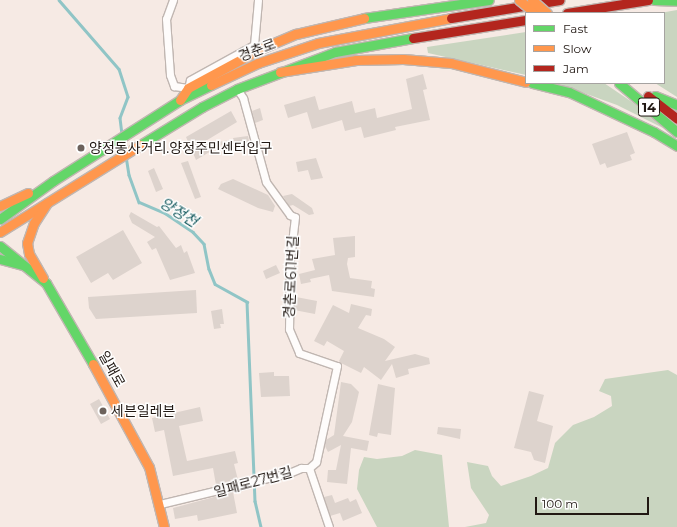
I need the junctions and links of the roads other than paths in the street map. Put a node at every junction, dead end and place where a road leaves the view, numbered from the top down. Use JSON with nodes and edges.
{"nodes":[{"id":1,"x":173,"y":0,"type":"edge"},
{"id":2,"x":258,"y":0,"type":"edge"},
{"id":3,"x":489,"y":0,"type":"edge"},
{"id":4,"x":519,"y":0,"type":"edge"},
{"id":5,"x":532,"y":0,"type":"edge"},
{"id":6,"x":560,"y":0,"type":"edge"},
{"id":7,"x":648,"y":0,"type":"edge"},
{"id":8,"x":654,"y":0,"type":"edge"},
{"id":9,"x":677,"y":1,"type":"edge"},
{"id":10,"x":534,"y":12,"type":"edge"},
{"id":11,"x":546,"y":12,"type":"edge"},
{"id":12,"x":573,"y":12,"type":"edge"},
{"id":13,"x":525,"y":20,"type":"edge"},
{"id":14,"x":280,"y":72,"type":"junction"},
{"id":15,"x":525,"y":82,"type":"edge"},
{"id":16,"x":536,"y":84,"type":"edge"},
{"id":17,"x":620,"y":84,"type":"edge"},
{"id":18,"x":633,"y":84,"type":"edge"},
{"id":19,"x":188,"y":88,"type":"junction"},
{"id":20,"x":237,"y":89,"type":"junction"},
{"id":21,"x":643,"y":92,"type":"junction"},
{"id":22,"x":180,"y":100,"type":"junction"},
{"id":23,"x":677,"y":105,"type":"edge"},
{"id":24,"x":677,"y":119,"type":"edge"},
{"id":25,"x":677,"y":132,"type":"edge"},
{"id":26,"x":677,"y":146,"type":"edge"},
{"id":27,"x":53,"y":181,"type":"junction"},
{"id":28,"x":49,"y":200,"type":"junction"},
{"id":29,"x":0,"y":206,"type":"edge"},
{"id":30,"x":0,"y":219,"type":"edge"},
{"id":31,"x":0,"y":232,"type":"edge"},
{"id":32,"x":0,"y":246,"type":"edge"},
{"id":33,"x":0,"y":260,"type":"edge"},
{"id":34,"x":26,"y":266,"type":"junction"},
{"id":35,"x":46,"y":283,"type":"junction"},
{"id":36,"x":309,"y":468,"type":"junction"},
{"id":37,"x":160,"y":504,"type":"junction"},
{"id":38,"x":164,"y":527,"type":"edge"},
{"id":39,"x":329,"y":527,"type":"edge"}],
"edges":[{"from":1,"to":19,"type":"street"},
{"from":2,"to":19,"type":"street"},
{"from":3,"to":19,"type":"main road"},
{"from":4,"to":10,"type":"main road","bridge":true},
{"from":5,"to":11,"type":"main road","bridge":true},
{"from":6,"to":22,"type":"main road","name":"경춘로"},
{"from":7,"to":12,"type":"main road"},
{"from":8,"to":9,"type":"main road"},
{"from":13,"to":14,"type":"main road","name":"경춘로"},
{"from":14,"to":15,"type":"main road"},
{"from":14,"to":20,"type":"main road","name":"경춘로"},
{"from":16,"to":26,"type":"main road"},
{"from":17,"to":25,"type":"main road","number":"14"},
{"from":18,"to":21,"type":"main road","number":"14"},
{"from":19,"to":22,"type":"main road"},
{"from":20,"to":28,"type":"main road","name":"경춘로"},
{"from":20,"to":36,"type":"street","name":"경춘로611번길"},
{"from":21,"to":23,"type":"main road"},
{"from":21,"to":24,"type":"main road","number":"14"},
{"from":22,"to":27,"type":"main road","name":"경춘로"},
{"from":27,"to":29,"type":"main road"},
{"from":27,"to":30,"type":"main road","name":"경춘로"},
{"from":28,"to":31,"type":"main road","name":"경춘로"},
{"from":28,"to":35,"type":"main road"},
{"from":32,"to":34,"type":"main road","name":"일패로"},
{"from":33,"to":34,"type":"main road"},
{"from":34,"to":35,"type":"main road","name":"일패로"},
{"from":35,"to":37,"type":"main road","name":"일패로"},
{"from":36,"to":37,"type":"street","name":"일패로27번길"},
{"from":36,"to":39,"type":"street","name":"일패로27번길"},
{"from":37,"to":38,"type":"main road","name":"일패로"}]}
